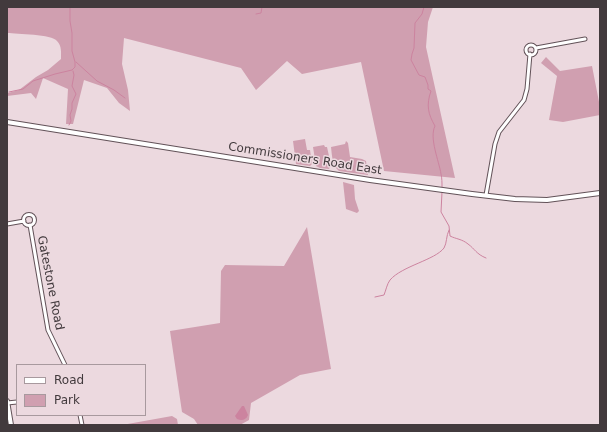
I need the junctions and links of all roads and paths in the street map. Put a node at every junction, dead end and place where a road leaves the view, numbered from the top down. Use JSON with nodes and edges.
{"nodes":[{"id":1,"x":585,"y":39,"type":"dead end"},
{"id":2,"x":536,"y":48,"type":"junction"},
{"id":3,"x":530,"y":54,"type":"junction"},
{"id":4,"x":7,"y":122,"type":"edge"},
{"id":5,"x":600,"y":193,"type":"edge"},
{"id":6,"x":486,"y":195,"type":"junction"},
{"id":7,"x":24,"y":221,"type":"junction"},
{"id":8,"x":7,"y":224,"type":"edge"},
{"id":9,"x":30,"y":225,"type":"junction"},
{"id":10,"x":65,"y":364,"type":"edge"},
{"id":11,"x":7,"y":403,"type":"edge"},
{"id":12,"x":11,"y":425,"type":"edge"}],
"edges":[{"from":1,"to":2,"type":"street"},
{"from":2,"to":3,"type":"street"},
{"from":2,"to":3,"type":"street"},
{"from":3,"to":6,"type":"street"},
{"from":4,"to":6,"type":"main road","name":"Commissioners Road East"},
{"from":5,"to":6,"type":"main road","name":"Commissioners Road East"},
{"from":7,"to":8,"type":"street"},
{"from":7,"to":9,"type":"street"},
{"from":7,"to":9,"type":"street"},
{"from":9,"to":10,"type":"street","name":"Gatestone Road"},
{"from":11,"to":12,"type":"main road"}]}
